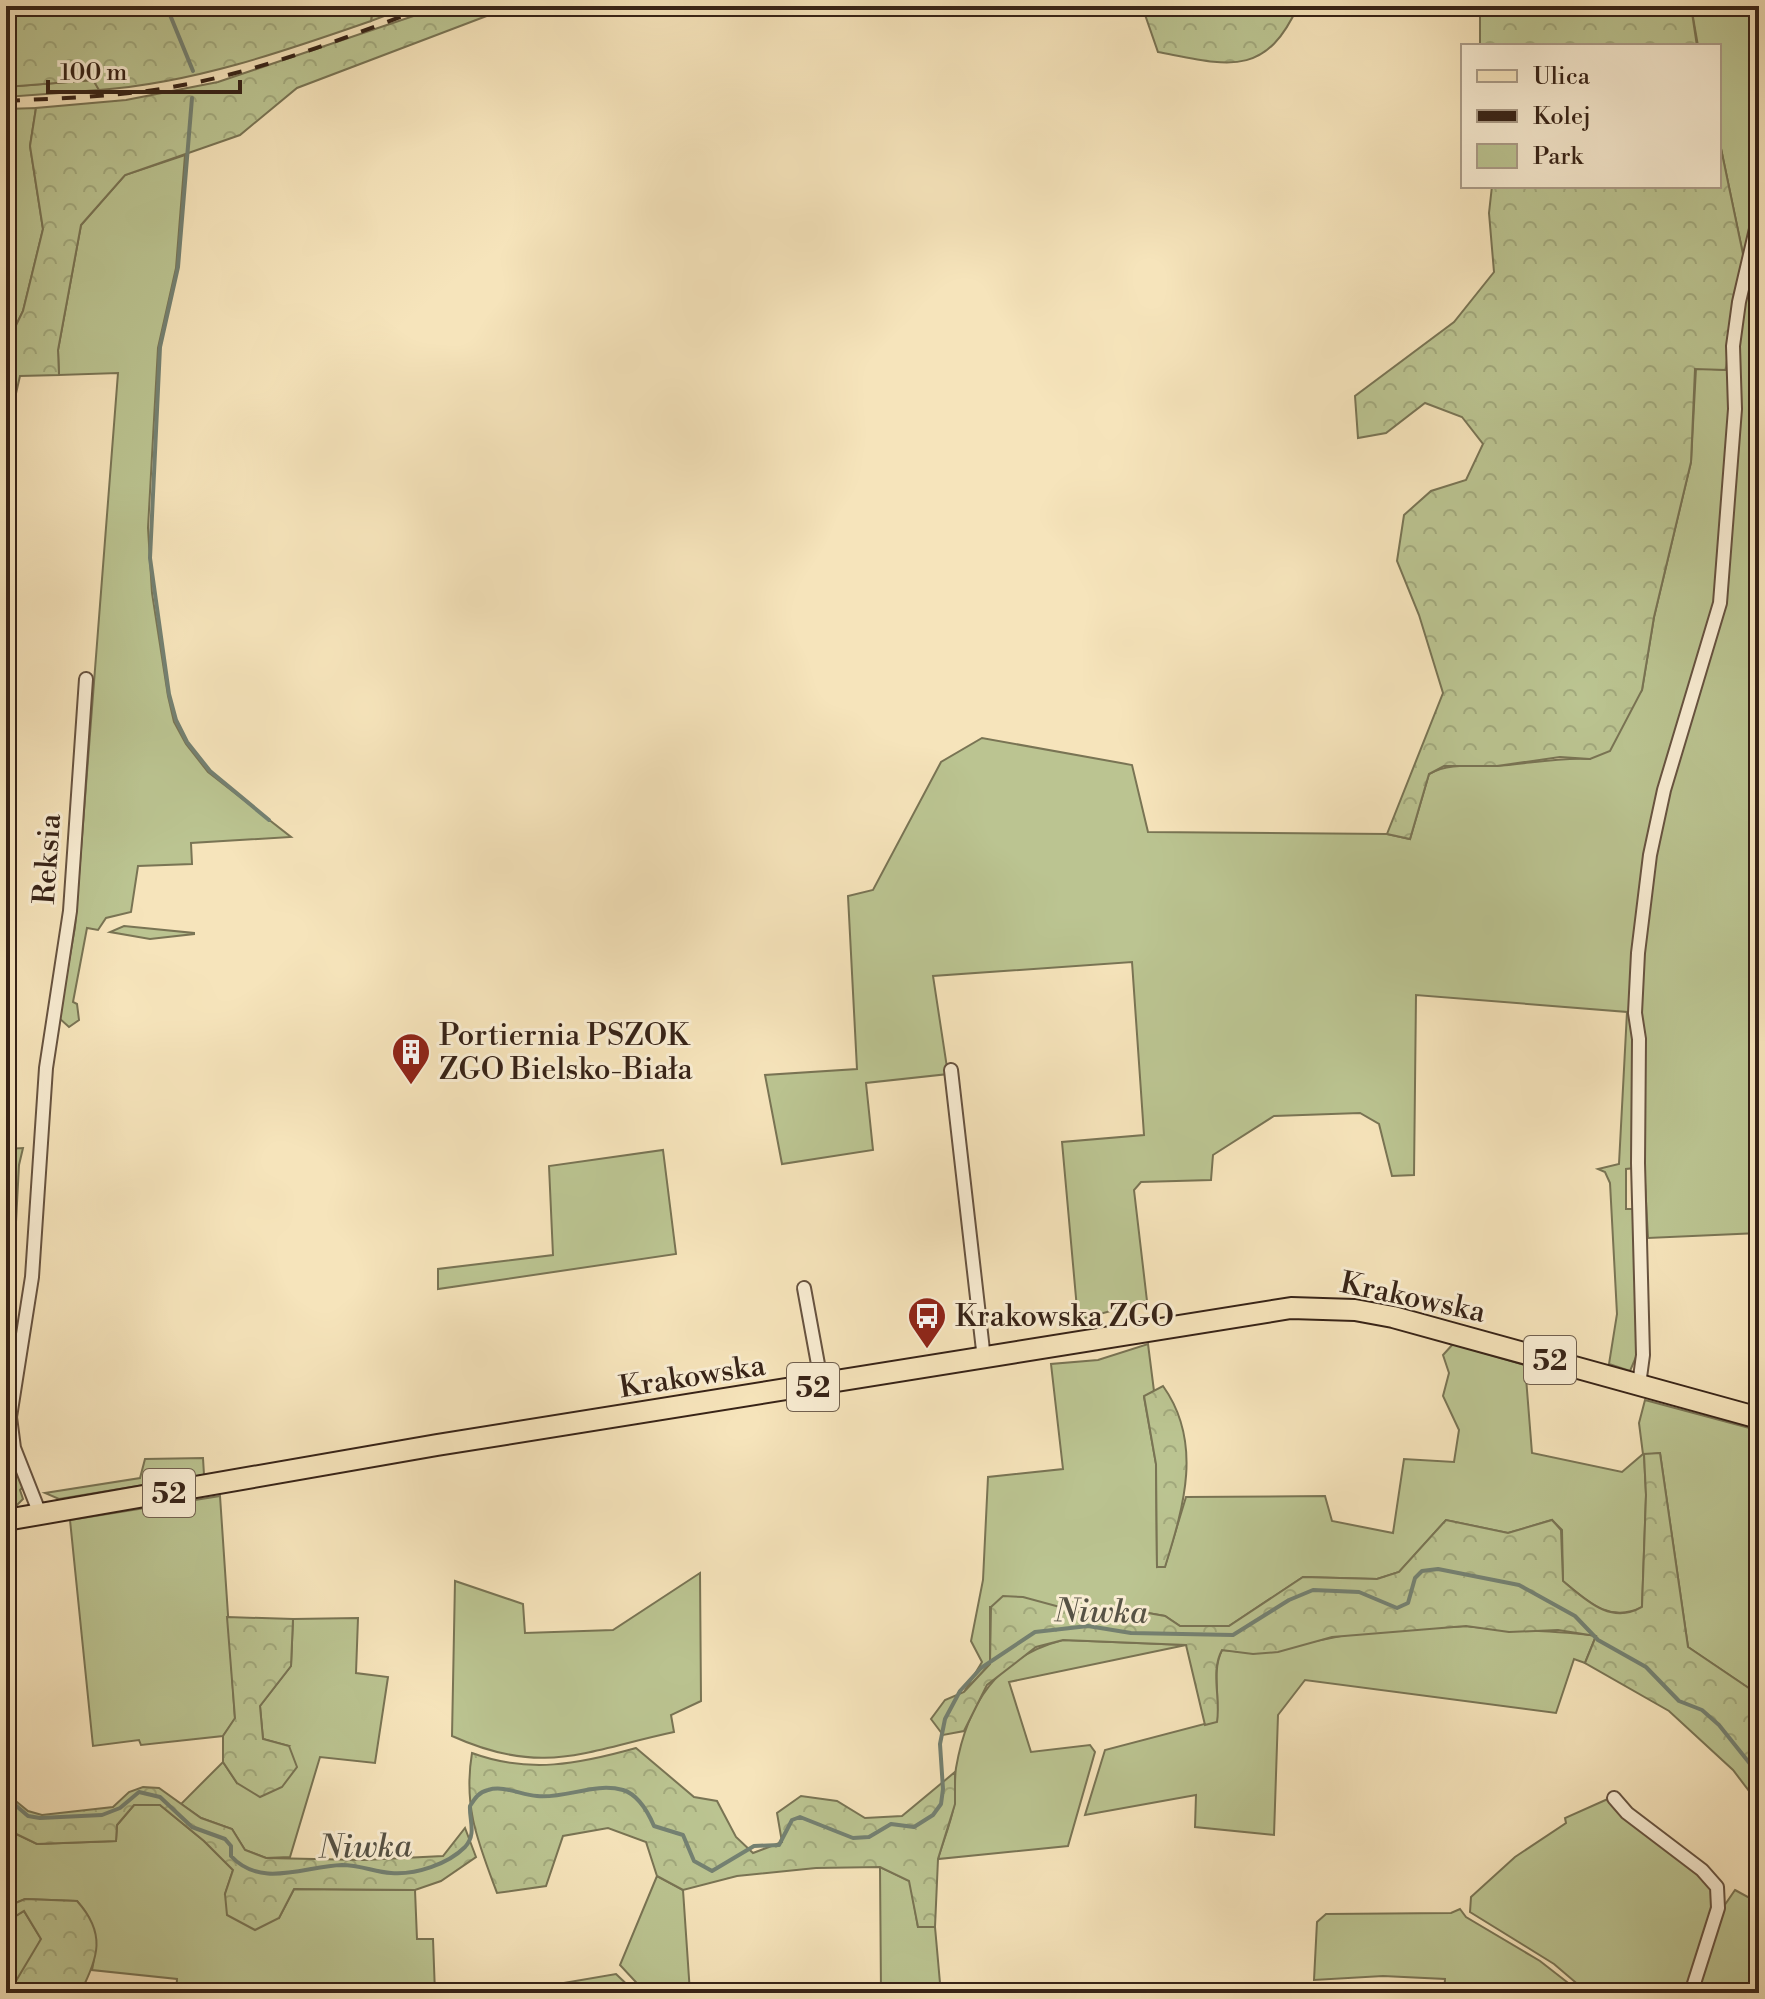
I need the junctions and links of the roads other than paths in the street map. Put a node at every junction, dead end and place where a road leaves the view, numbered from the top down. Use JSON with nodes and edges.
{"nodes":[{"id":1,"x":1759,"y":216,"type":"edge"},
{"id":2,"x":86,"y":679,"type":"dead end"},
{"id":3,"x":951,"y":1070,"type":"dead end"},
{"id":4,"x":804,"y":1288,"type":"dead end"},
{"id":5,"x":984,"y":1359,"type":"junction"},
{"id":6,"x":1639,"y":1385,"type":"junction"},
{"id":7,"x":822,"y":1386,"type":"junction"},
{"id":8,"x":1759,"y":1418,"type":"edge"},
{"id":9,"x":40,"y":1514,"type":"junction"},
{"id":10,"x":6,"y":1520,"type":"edge"},
{"id":11,"x":1614,"y":1798,"type":"dead end"},
{"id":12,"x":1691,"y":1993,"type":"edge"}],
"edges":[{"from":1,"to":6,"type":"street"},
{"from":2,"to":9,"type":"street","name":"Reksia"},
{"from":3,"to":5,"type":"street"},
{"from":4,"to":7,"type":"street"},
{"from":5,"to":6,"type":"main road","name":"Krakowska","number":"52"},
{"from":5,"to":7,"type":"main road","name":"Krakowska","number":"52"},
{"from":6,"to":8,"type":"main road","name":"Krakowska","number":"52"},
{"from":7,"to":9,"type":"main road","name":"Krakowska","number":"52"},
{"from":9,"to":10,"type":"main road","name":"Krakowska","number":"52"},
{"from":11,"to":12,"type":"street"}]}
